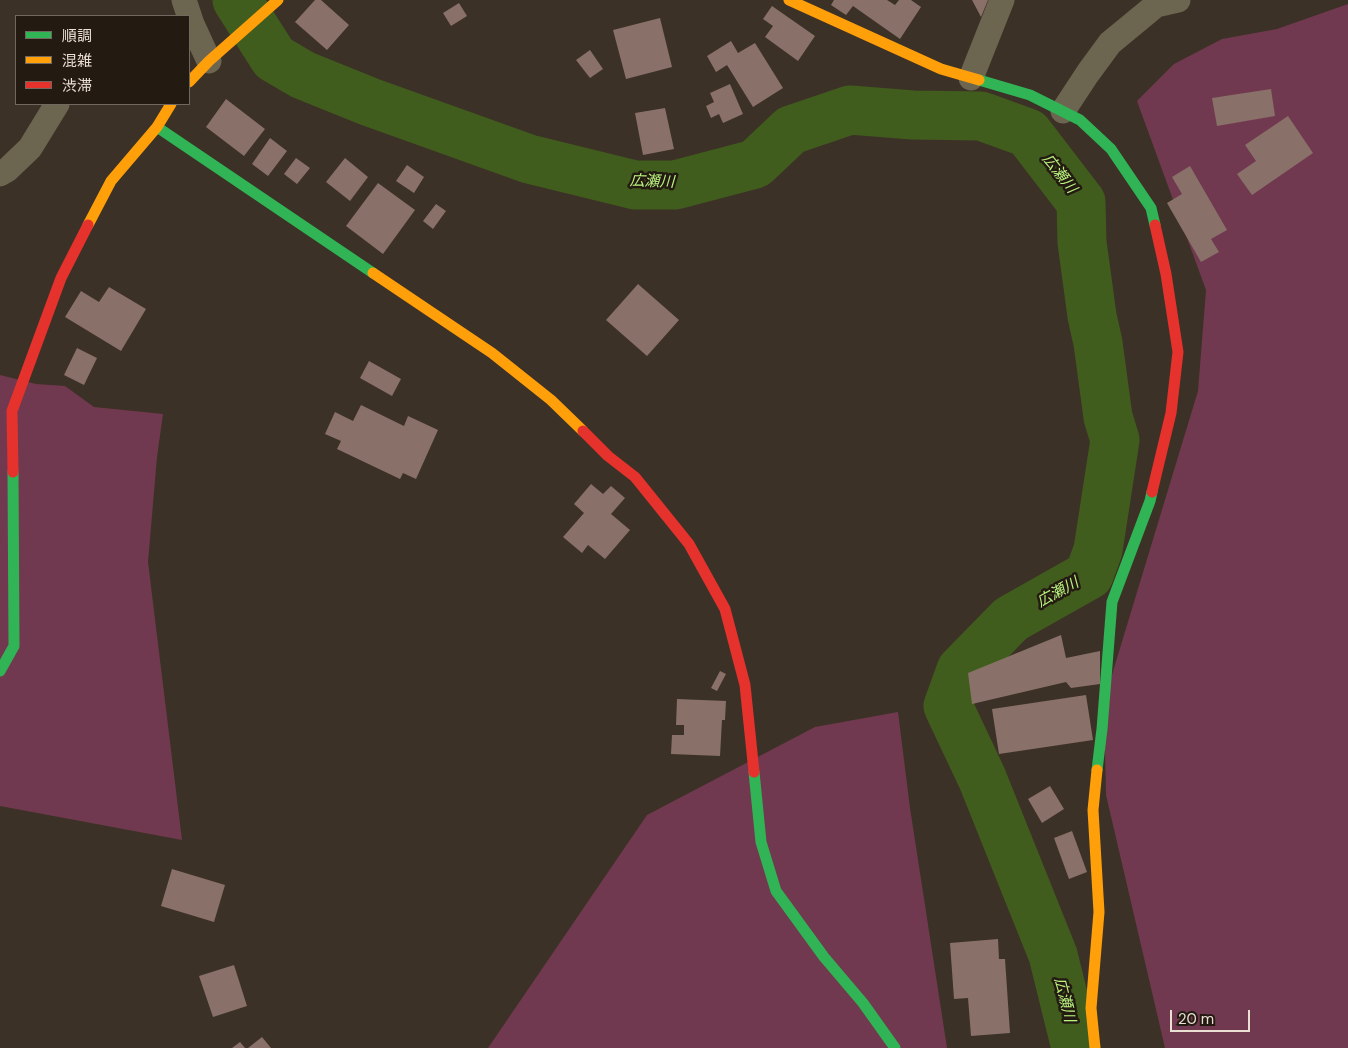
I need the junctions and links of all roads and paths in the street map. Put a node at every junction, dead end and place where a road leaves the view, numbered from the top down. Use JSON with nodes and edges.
{"nodes":[{"id":1,"x":184,"y":0,"type":"edge"},
{"id":2,"x":278,"y":0,"type":"edge"},
{"id":3,"x":789,"y":0,"type":"edge"},
{"id":4,"x":1002,"y":0,"type":"edge"},
{"id":5,"x":1178,"y":0,"type":"edge"},
{"id":6,"x":188,"y":15,"type":"edge"},
{"id":7,"x":190,"y":24,"type":"edge"},
{"id":8,"x":209,"y":60,"type":"junction"},
{"id":9,"x":971,"y":78,"type":"junction"},
{"id":10,"x":190,"y":81,"type":"edge"},
{"id":11,"x":56,"y":105,"type":"edge"},
{"id":12,"x":170,"y":105,"type":"edge"},
{"id":13,"x":1063,"y":111,"type":"junction"},
{"id":14,"x":157,"y":127,"type":"junction"},
{"id":15,"x":0,"y":174,"type":"edge"},
{"id":16,"x":0,"y":671,"type":"edge"},
{"id":17,"x":895,"y":1048,"type":"edge"},
{"id":18,"x":1095,"y":1048,"type":"edge"}],
"edges":[{"from":1,"to":6,"type":"street"},
{"from":2,"to":8,"type":"street"},
{"from":3,"to":9,"type":"street"},
{"from":4,"to":9,"type":"street"},
{"from":5,"to":13,"type":"street"},
{"from":7,"to":8,"type":"street"},
{"from":8,"to":10,"type":"street"},
{"from":9,"to":13,"type":"street"},
{"from":11,"to":15,"type":"street"},
{"from":12,"to":14,"type":"street"},
{"from":13,"to":18,"type":"street"},
{"from":14,"to":16,"type":"street"},
{"from":14,"to":17,"type":"street"}]}
